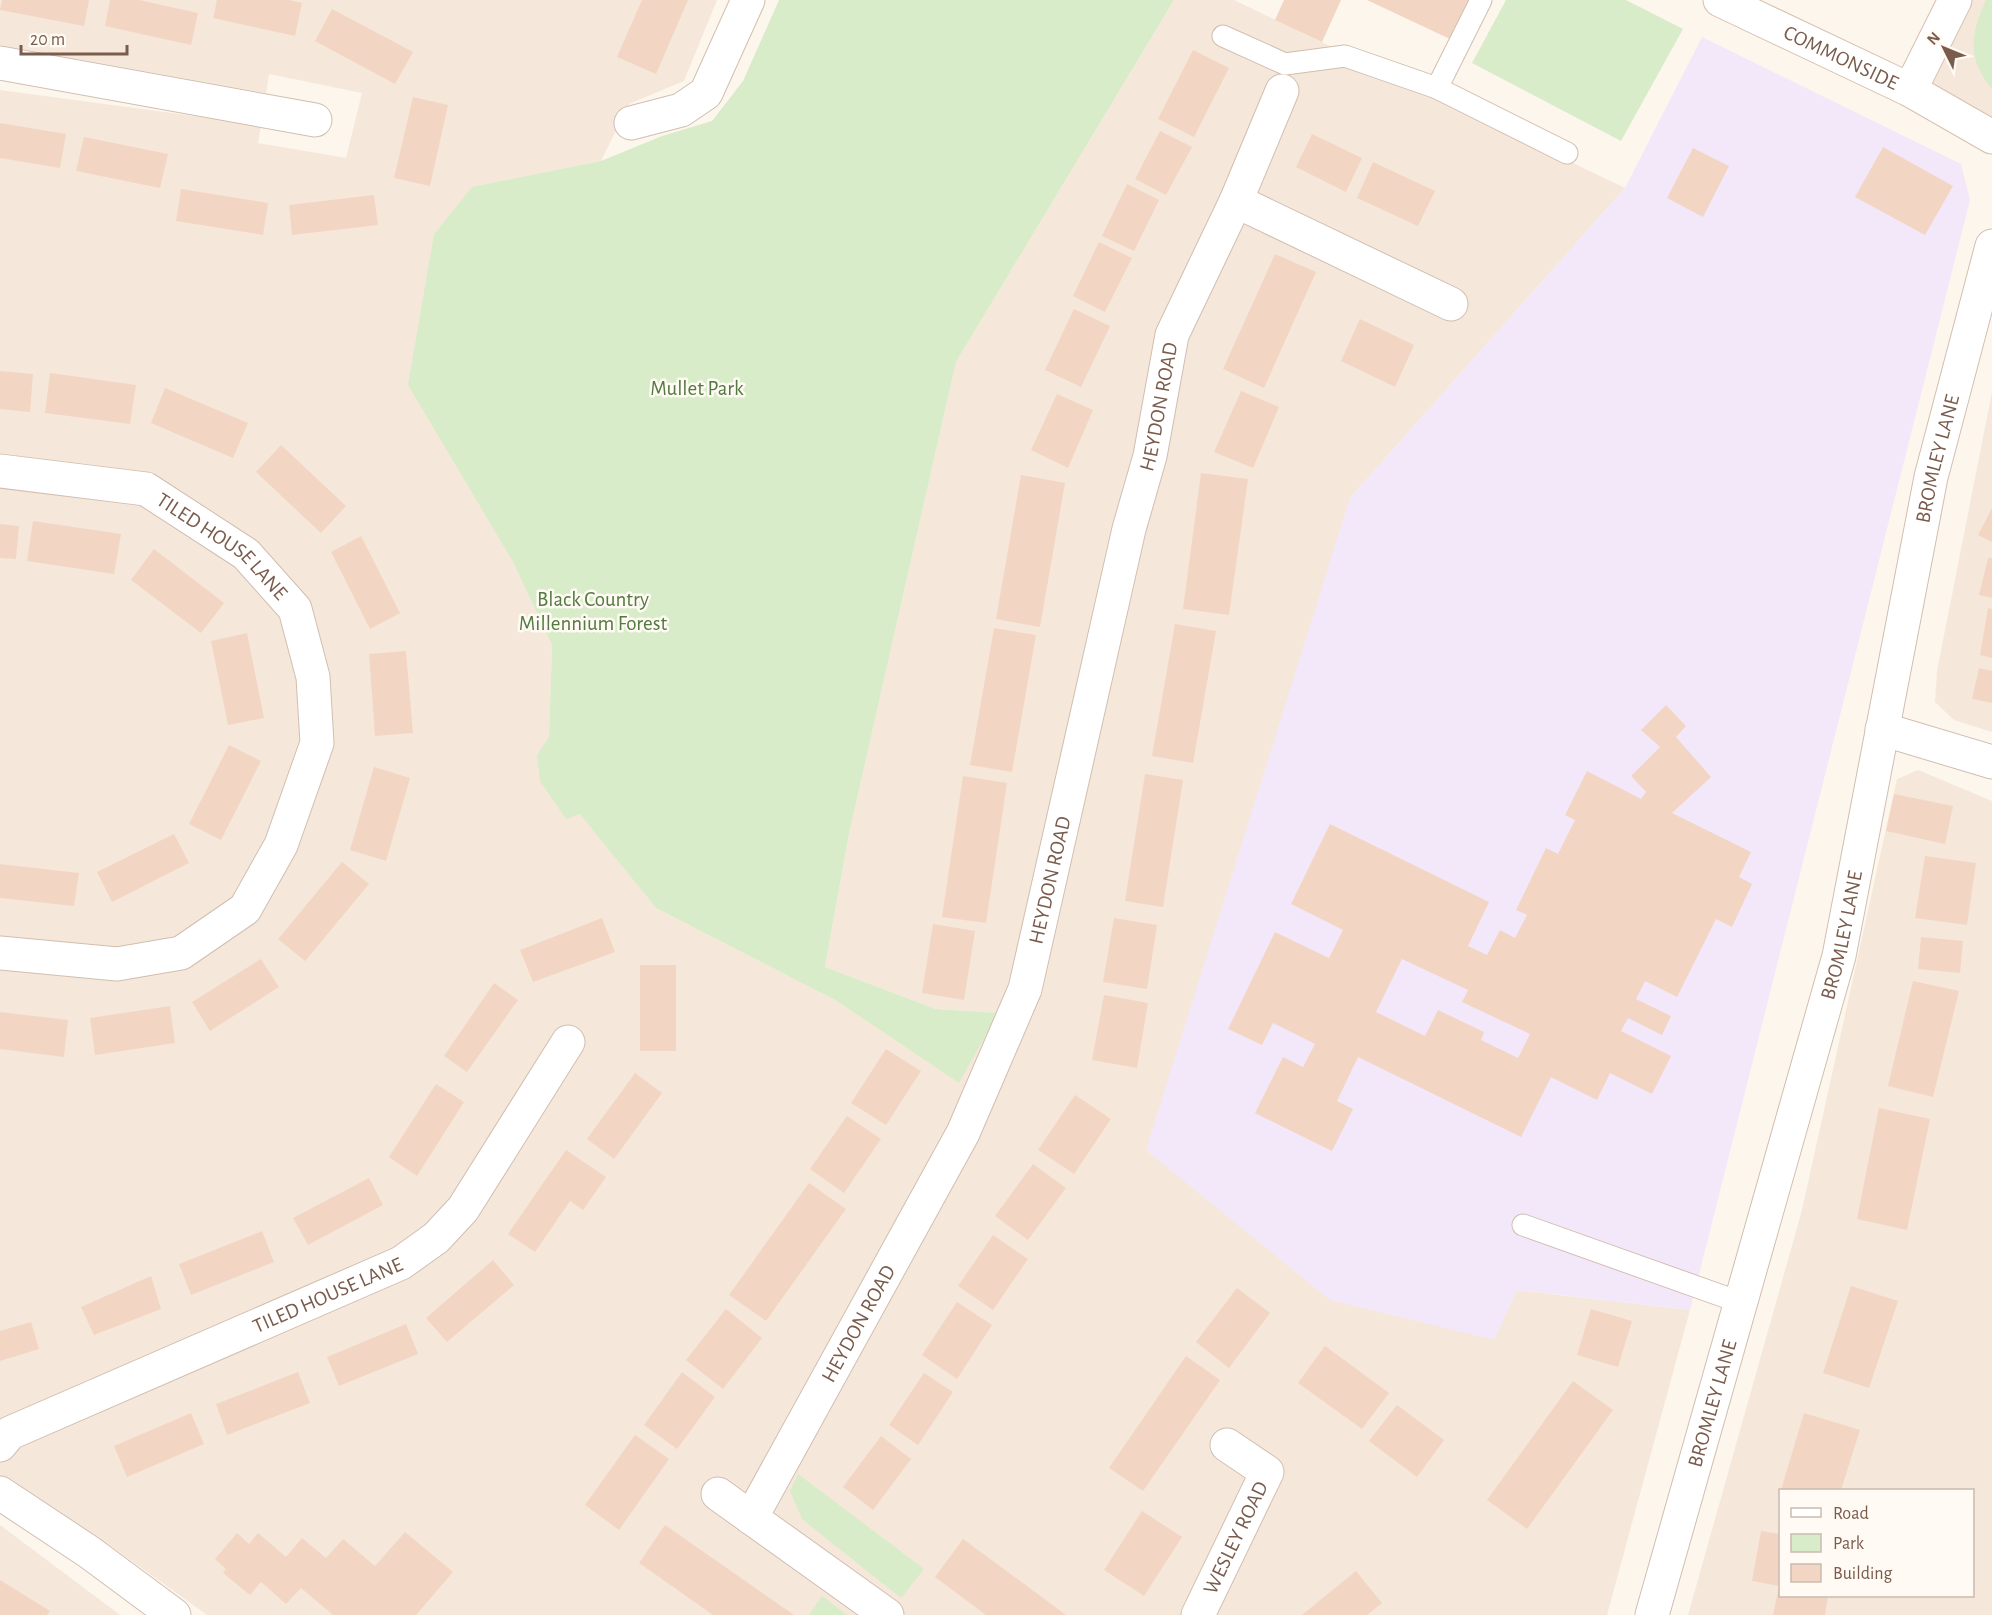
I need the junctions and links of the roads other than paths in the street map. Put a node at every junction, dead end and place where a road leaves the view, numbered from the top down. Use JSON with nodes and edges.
{"nodes":[{"id":1,"x":748,"y":0,"type":"edge"},
{"id":2,"x":1481,"y":0,"type":"edge"},
{"id":3,"x":1720,"y":0,"type":"edge"},
{"id":4,"x":1955,"y":0,"type":"edge"},
{"id":5,"x":1223,"y":36,"type":"dead end"},
{"id":6,"x":0,"y":63,"type":"edge"},
{"id":7,"x":1437,"y":88,"type":"junction"},
{"id":8,"x":1910,"y":90,"type":"junction"},
{"id":9,"x":1282,"y":91,"type":"dead end"},
{"id":10,"x":315,"y":120,"type":"dead end"},
{"id":11,"x":631,"y":123,"type":"dead end"},
{"id":12,"x":1992,"y":137,"type":"edge"},
{"id":13,"x":1567,"y":153,"type":"dead end"},
{"id":14,"x":1236,"y":201,"type":"junction"},
{"id":15,"x":1992,"y":246,"type":"edge"},
{"id":16,"x":1451,"y":304,"type":"dead end"},
{"id":17,"x":0,"y":471,"type":"edge"},
{"id":18,"x":1882,"y":729,"type":"junction"},
{"id":19,"x":1992,"y":762,"type":"edge"},
{"id":20,"x":0,"y":953,"type":"edge"},
{"id":21,"x":568,"y":1042,"type":"dead end"},
{"id":22,"x":1523,"y":1225,"type":"dead end"},
{"id":23,"x":1742,"y":1303,"type":"junction"},
{"id":24,"x":0,"y":1445,"type":"edge"},
{"id":25,"x":1227,"y":1445,"type":"dead end"},
{"id":26,"x":0,"y":1493,"type":"edge"},
{"id":27,"x":718,"y":1494,"type":"dead end"},
{"id":28,"x":751,"y":1518,"type":"junction"},
{"id":29,"x":174,"y":1615,"type":"edge"},
{"id":30,"x":887,"y":1615,"type":"edge"},
{"id":31,"x":1198,"y":1615,"type":"edge"},
{"id":32,"x":1652,"y":1615,"type":"edge"}],
"edges":[{"from":1,"to":11,"type":"street"},
{"from":2,"to":7,"type":"lane"},
{"from":3,"to":8,"type":"street","name":"COMMONSIDE"},
{"from":4,"to":8,"type":"street"},
{"from":5,"to":7,"type":"lane"},
{"from":6,"to":10,"type":"street"},
{"from":7,"to":13,"type":"lane"},
{"from":8,"to":12,"type":"street","name":"COMMONSIDE"},
{"from":9,"to":14,"type":"street","name":"HEYDON ROAD"},
{"from":14,"to":16,"type":"street"},
{"from":14,"to":28,"type":"street","name":"HEYDON ROAD"},
{"from":15,"to":18,"type":"street","name":"BROMLEY LANE"},
{"from":17,"to":20,"type":"street","name":"TILED HOUSE LANE"},
{"from":18,"to":19,"type":"street"},
{"from":18,"to":23,"type":"street","name":"BROMLEY LANE"},
{"from":21,"to":24,"type":"street","name":"TILED HOUSE LANE"},
{"from":22,"to":23,"type":"lane"},
{"from":23,"to":32,"type":"street","name":"BROMLEY LANE"},
{"from":25,"to":31,"type":"street","name":"WESLEY ROAD"},
{"from":26,"to":29,"type":"street"},
{"from":27,"to":28,"type":"street"},
{"from":28,"to":30,"type":"street"}]}
